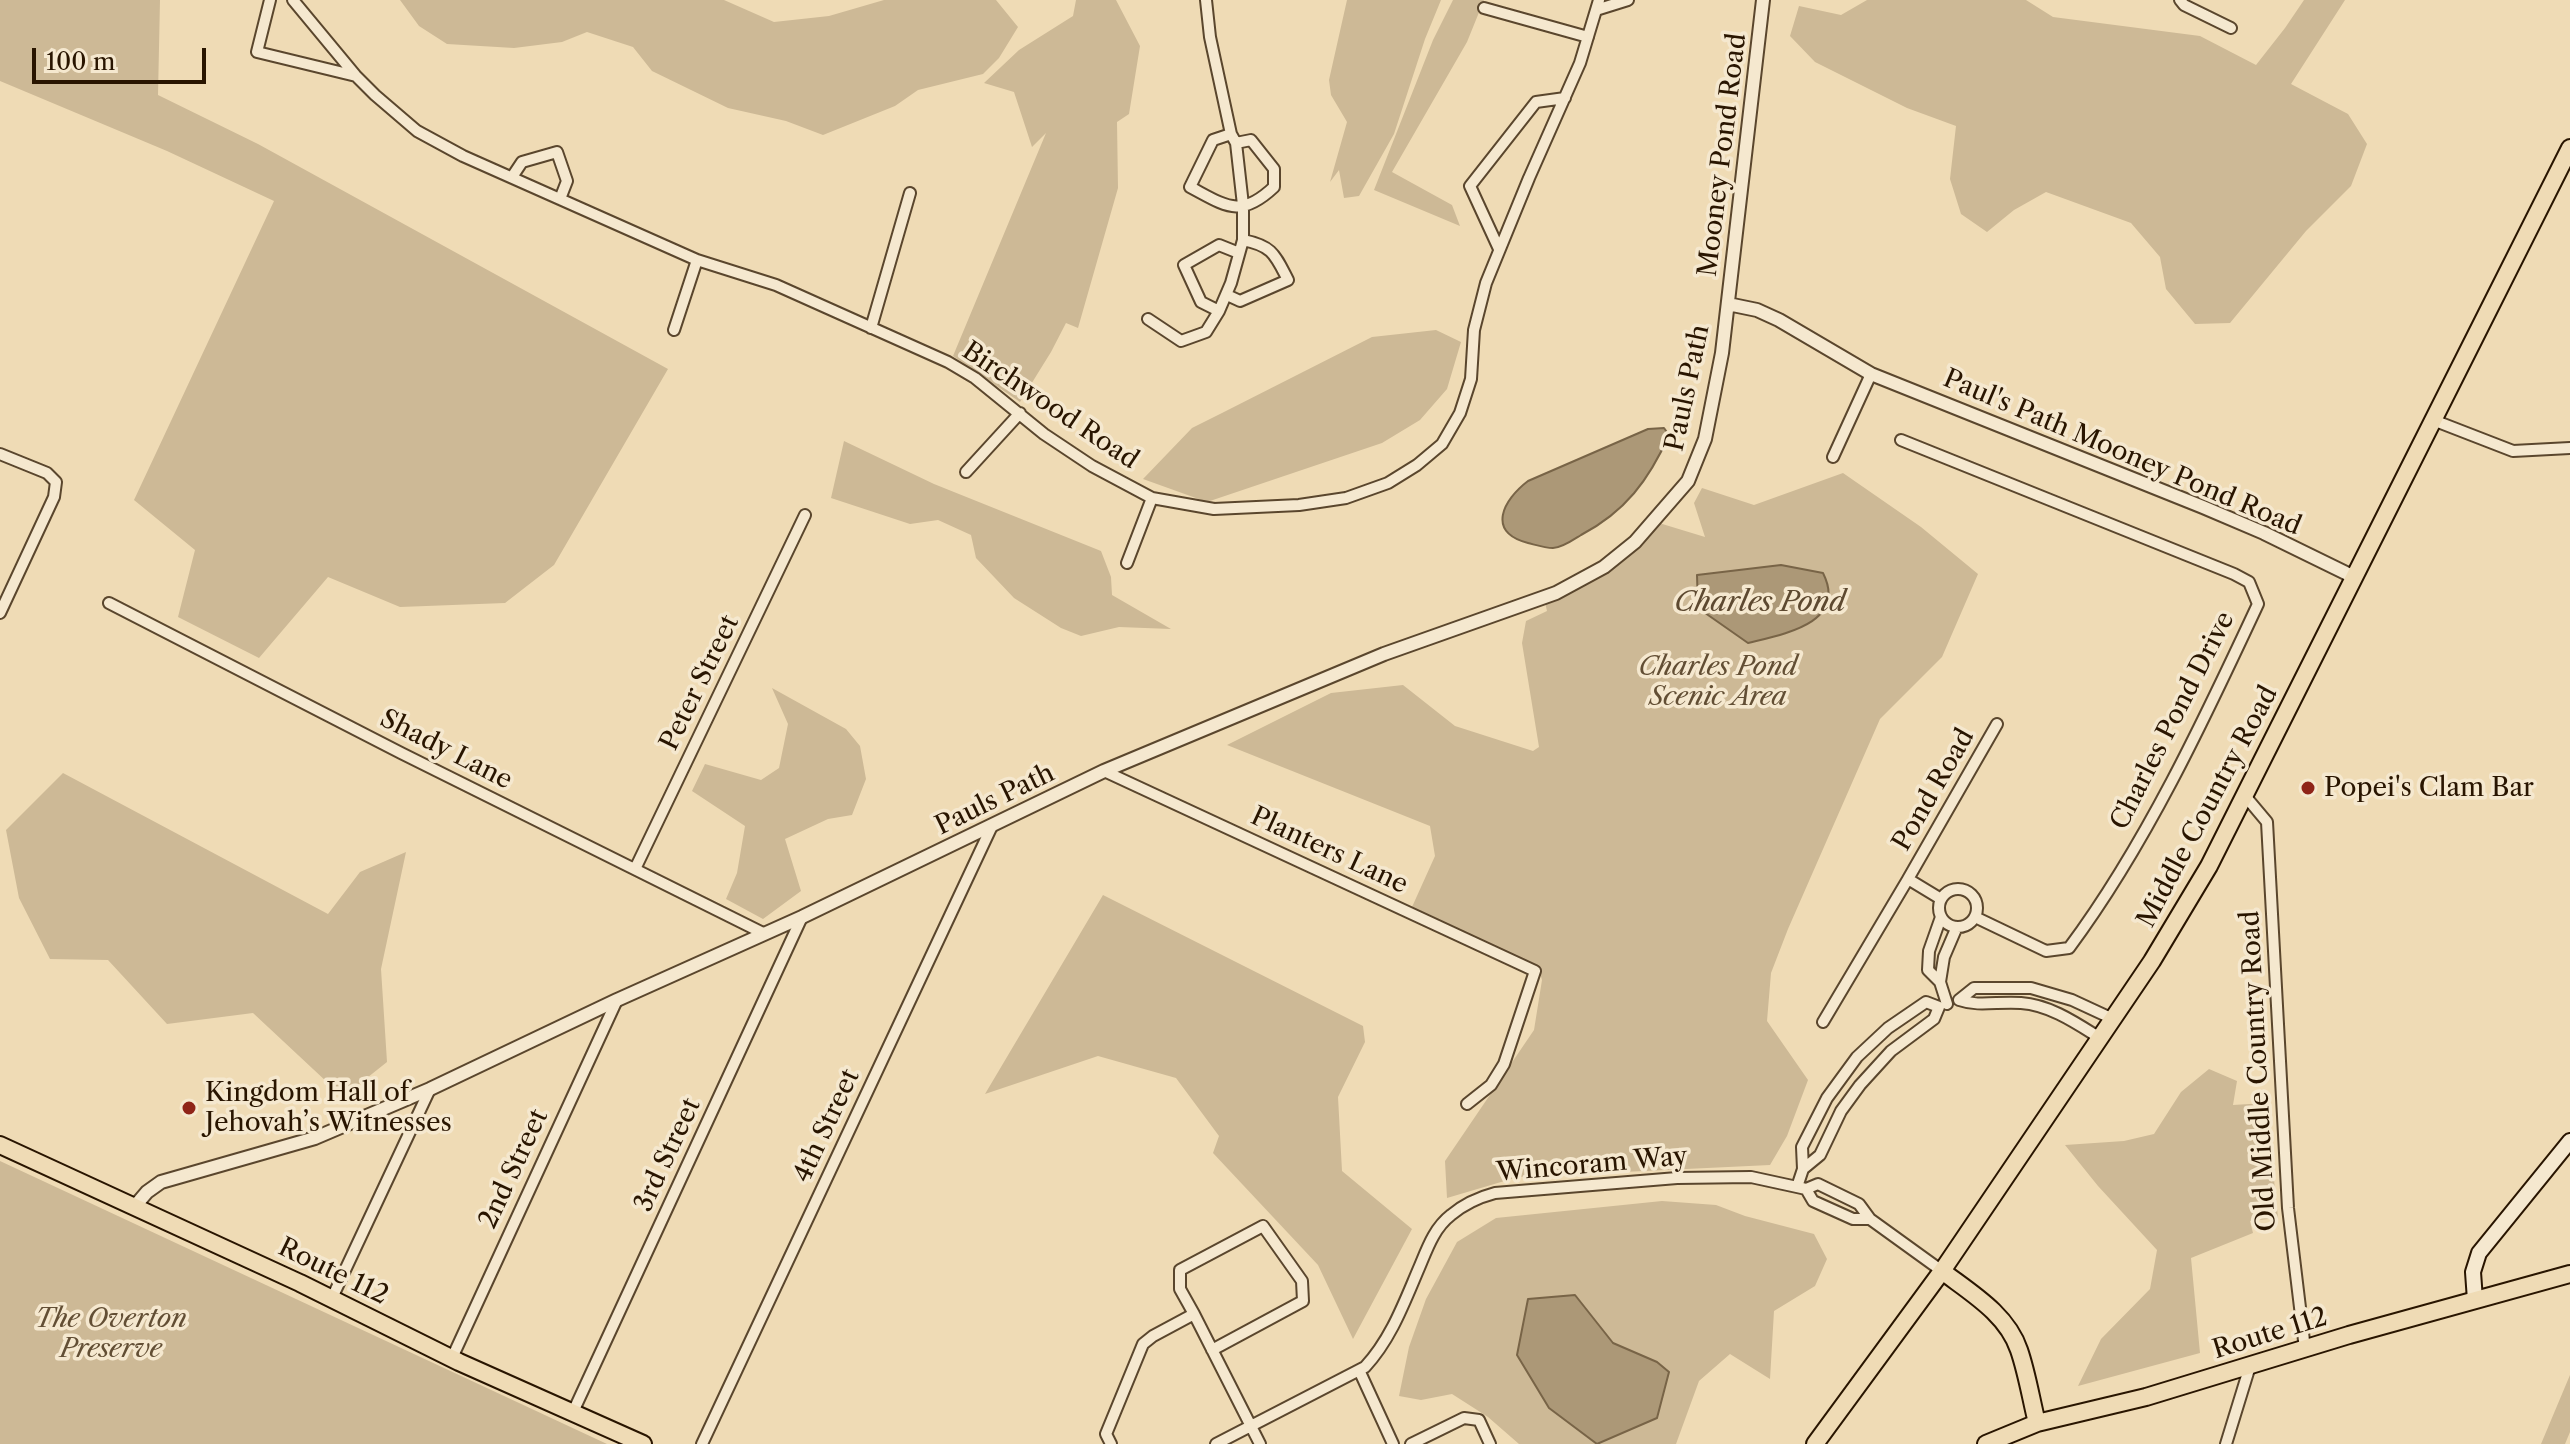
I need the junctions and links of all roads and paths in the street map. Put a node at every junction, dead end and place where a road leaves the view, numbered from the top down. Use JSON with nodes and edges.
{"nodes":[{"id":1,"x":270,"y":0,"type":"edge"},
{"id":2,"x":293,"y":0,"type":"edge"},
{"id":3,"x":1206,"y":0,"type":"edge"},
{"id":4,"x":1628,"y":0,"type":"edge"},
{"id":5,"x":1763,"y":0,"type":"edge"},
{"id":6,"x":2180,"y":0,"type":"edge"},
{"id":7,"x":1597,"y":5,"type":"edge"},
{"id":8,"x":1484,"y":8,"type":"dead end"},
{"id":9,"x":2231,"y":28,"type":"dead end"},
{"id":10,"x":1588,"y":37,"type":"junction"},
{"id":11,"x":356,"y":76,"type":"junction"},
{"id":12,"x":1565,"y":98,"type":"junction"},
{"id":13,"x":1234,"y":138,"type":"junction"},
{"id":14,"x":2570,"y":148,"type":"edge"},
{"id":15,"x":512,"y":177,"type":"junction"},
{"id":16,"x":910,"y":193,"type":"dead end"},
{"id":17,"x":560,"y":199,"type":"junction"},
{"id":18,"x":1243,"y":205,"type":"junction"},
{"id":19,"x":1243,"y":240,"type":"junction"},
{"id":20,"x":1499,"y":249,"type":"junction"},
{"id":21,"x":1239,"y":253,"type":"junction"},
{"id":22,"x":697,"y":260,"type":"junction"},
{"id":23,"x":1227,"y":295,"type":"junction"},
{"id":24,"x":1728,"y":304,"type":"junction"},
{"id":25,"x":1219,"y":311,"type":"junction"},
{"id":26,"x":1148,"y":319,"type":"dead end"},
{"id":27,"x":871,"y":328,"type":"junction"},
{"id":28,"x":674,"y":330,"type":"dead end"},
{"id":29,"x":1871,"y":374,"type":"junction"},
{"id":30,"x":1020,"y":413,"type":"junction"},
{"id":31,"x":2433,"y":420,"type":"junction"},
{"id":32,"x":1901,"y":440,"type":"dead end"},
{"id":33,"x":2570,"y":448,"type":"edge"},
{"id":34,"x":0,"y":454,"type":"edge"},
{"id":35,"x":1833,"y":457,"type":"dead end"},
{"id":36,"x":966,"y":472,"type":"dead end"},
{"id":37,"x":1152,"y":498,"type":"junction"},
{"id":38,"x":805,"y":515,"type":"dead end"},
{"id":39,"x":1127,"y":563,"type":"dead end"},
{"id":40,"x":2354,"y":577,"type":"junction"},
{"id":41,"x":109,"y":603,"type":"dead end"},
{"id":42,"x":0,"y":613,"type":"edge"},
{"id":43,"x":1997,"y":724,"type":"dead end"},
{"id":44,"x":1104,"y":771,"type":"junction"},
{"id":45,"x":2246,"y":797,"type":"junction"},
{"id":46,"x":992,"y":826,"type":"junction"},
{"id":47,"x":635,"y":869,"type":"junction"},
{"id":48,"x":1908,"y":879,"type":"junction"},
{"id":49,"x":1941,"y":899,"type":"junction"},
{"id":50,"x":802,"y":917,"type":"junction"},
{"id":51,"x":1941,"y":917,"type":"junction"},
{"id":52,"x":1975,"y":917,"type":"junction"},
{"id":53,"x":1956,"y":929,"type":"junction"},
{"id":54,"x":765,"y":934,"type":"junction"},
{"id":55,"x":1940,"y":982,"type":"junction"},
{"id":56,"x":617,"y":1000,"type":"junction"},
{"id":57,"x":1959,"y":1000,"type":"junction"},
{"id":58,"x":1943,"y":1006,"type":"junction"},
{"id":59,"x":2113,"y":1019,"type":"junction"},
{"id":60,"x":1823,"y":1022,"type":"dead end"},
{"id":61,"x":2100,"y":1038,"type":"junction"},
{"id":62,"x":430,"y":1089,"type":"junction"},
{"id":63,"x":1467,"y":1104,"type":"dead end"},
{"id":64,"x":2570,"y":1141,"type":"edge"},
{"id":65,"x":0,"y":1145,"type":"edge"},
{"id":66,"x":1803,"y":1169,"type":"junction"},
{"id":67,"x":1801,"y":1188,"type":"junction"},
{"id":68,"x":135,"y":1206,"type":"junction"},
{"id":69,"x":1870,"y":1219,"type":"junction"},
{"id":70,"x":1942,"y":1271,"type":"junction"},
{"id":71,"x":2570,"y":1274,"type":"edge"},
{"id":72,"x":332,"y":1298,"type":"junction"},
{"id":73,"x":2475,"y":1300,"type":"junction"},
{"id":74,"x":1194,"y":1314,"type":"junction"},
{"id":75,"x":2305,"y":1349,"type":"junction"},
{"id":76,"x":1212,"y":1350,"type":"junction"},
{"id":77,"x":452,"y":1358,"type":"junction"},
{"id":78,"x":2250,"y":1366,"type":"junction"},
{"id":79,"x":1359,"y":1370,"type":"junction"},
{"id":80,"x":573,"y":1412,"type":"junction"},
{"id":81,"x":2037,"y":1423,"type":"junction"},
{"id":82,"x":1251,"y":1426,"type":"junction"},
{"id":83,"x":643,"y":1444,"type":"edge"},
{"id":84,"x":702,"y":1444,"type":"edge"},
{"id":85,"x":1111,"y":1444,"type":"edge"},
{"id":86,"x":1216,"y":1444,"type":"edge"},
{"id":87,"x":1260,"y":1444,"type":"edge"},
{"id":88,"x":1393,"y":1444,"type":"edge"},
{"id":89,"x":1411,"y":1444,"type":"edge"},
{"id":90,"x":1490,"y":1444,"type":"edge"},
{"id":91,"x":1815,"y":1444,"type":"edge"},
{"id":92,"x":1986,"y":1444,"type":"edge"},
{"id":93,"x":2226,"y":1444,"type":"edge"}],
"edges":[{"from":1,"to":11,"type":"street"},
{"from":2,"to":11,"type":"street","name":"Birchwood Road"},
{"from":3,"to":13,"type":"street"},
{"from":4,"to":7,"type":"street"},
{"from":5,"to":24,"type":"street","name":"Mooney Pond Road"},
{"from":6,"to":9,"type":"street"},
{"from":7,"to":10,"type":"street","name":"Birchwood Road"},
{"from":8,"to":10,"type":"street"},
{"from":10,"to":12,"type":"street","name":"Birchwood Road"},
{"from":11,"to":15,"type":"street","name":"Birchwood Road"},
{"from":12,"to":20,"type":"street","name":"Birchwood Road"},
{"from":12,"to":20,"type":"street"},
{"from":13,"to":18,"type":"street"},
{"from":13,"to":18,"type":"street"},
{"from":13,"to":18,"type":"street"},
{"from":14,"to":31,"type":"main road","name":"Middle Country Road"},
{"from":15,"to":17,"type":"street","name":"Birchwood Road"},
{"from":15,"to":17,"type":"street"},
{"from":16,"to":27,"type":"street"},
{"from":17,"to":22,"type":"street","name":"Birchwood Road"},
{"from":18,"to":19,"type":"street"},
{"from":19,"to":21,"type":"street"},
{"from":19,"to":23,"type":"street"},
{"from":20,"to":37,"type":"street","name":"Birchwood Road"},
{"from":21,"to":23,"type":"street"},
{"from":21,"to":25,"type":"street"},
{"from":22,"to":27,"type":"street","name":"Birchwood Road"},
{"from":22,"to":28,"type":"street"},
{"from":23,"to":25,"type":"street"},
{"from":24,"to":29,"type":"street","name":"Mooney Pond Road"},
{"from":24,"to":44,"type":"street","name":"Pauls Path"},
{"from":25,"to":26,"type":"street"},
{"from":27,"to":30,"type":"street","name":"Birchwood Road"},
{"from":29,"to":35,"type":"street"},
{"from":29,"to":40,"type":"street","name":"Paul's Path Mooney Pond Road"},
{"from":30,"to":36,"type":"street"},
{"from":30,"to":37,"type":"street","name":"Birchwood Road"},
{"from":31,"to":33,"type":"street"},
{"from":31,"to":40,"type":"main road","name":"Middle Country Road"},
{"from":32,"to":52,"type":"street","name":"Charles Pond Drive"},
{"from":34,"to":42,"type":"street"},
{"from":37,"to":39,"type":"street"},
{"from":38,"to":47,"type":"street","name":"Peter Street"},
{"from":40,"to":45,"type":"main road","name":"Middle Country Road"},
{"from":41,"to":47,"type":"street","name":"Shady Lane"},
{"from":43,"to":48,"type":"street","name":"Pond Road"},
{"from":44,"to":46,"type":"street","name":"Pauls Path"},
{"from":44,"to":63,"type":"street","name":"Planters Lane"},
{"from":45,"to":59,"type":"main road","name":"Middle Country Road"},
{"from":45,"to":75,"type":"street","name":"Old Middle Country Road"},
{"from":46,"to":50,"type":"street","name":"Pauls Path"},
{"from":46,"to":84,"type":"street","name":"4th Street"},
{"from":47,"to":54,"type":"street","name":"Shady Lane"},
{"from":48,"to":49,"type":"street","name":"Pond Road"},
{"from":48,"to":60,"type":"street","name":"Pond Road"},
{"from":49,"to":51,"type":"street"},
{"from":49,"to":52,"type":"street"},
{"from":50,"to":54,"type":"street","name":"Pauls Path"},
{"from":50,"to":80,"type":"street","name":"3rd Street"},
{"from":51,"to":53,"type":"street"},
{"from":51,"to":55,"type":"street"},
{"from":52,"to":53,"type":"street"},
{"from":53,"to":55,"type":"street"},
{"from":54,"to":56,"type":"street","name":"Pauls Path"},
{"from":55,"to":58,"type":"street"},
{"from":56,"to":62,"type":"street","name":"Pauls Path"},
{"from":56,"to":77,"type":"street","name":"2nd Street"},
{"from":57,"to":58,"type":"street"},
{"from":57,"to":59,"type":"street"},
{"from":57,"to":61,"type":"street"},
{"from":58,"to":66,"type":"street"},
{"from":58,"to":66,"type":"street"},
{"from":59,"to":61,"type":"main road","name":"Middle Country Road"},
{"from":61,"to":70,"type":"main road","name":"Middle Country Road"},
{"from":62,"to":68,"type":"street","name":"Pauls Path"},
{"from":62,"to":72,"type":"street"},
{"from":64,"to":73,"type":"main road"},
{"from":65,"to":68,"type":"main road","name":"Route 112"},
{"from":66,"to":67,"type":"street"},
{"from":67,"to":69,"type":"street","name":"Wincoram Way"},
{"from":67,"to":69,"type":"street","name":"Wincoram Way"},
{"from":67,"to":79,"type":"street","name":"Wincoram Way"},
{"from":68,"to":72,"type":"main road","name":"Route 112"},
{"from":69,"to":70,"type":"street","name":"Wincoram Way"},
{"from":70,"to":81,"type":"main road"},
{"from":70,"to":91,"type":"main road","name":"Middle Country Road"},
{"from":71,"to":73,"type":"main road","name":"Route 112"},
{"from":72,"to":77,"type":"main road","name":"Route 112"},
{"from":73,"to":75,"type":"main road","name":"Route 112"},
{"from":74,"to":76,"type":"street"},
{"from":74,"to":76,"type":"street"},
{"from":74,"to":85,"type":"street"},
{"from":75,"to":78,"type":"main road","name":"Route 112"},
{"from":76,"to":82,"type":"street"},
{"from":77,"to":80,"type":"main road","name":"Route 112"},
{"from":78,"to":81,"type":"main road","name":"Route 112"},
{"from":78,"to":93,"type":"street"},
{"from":79,"to":82,"type":"street","name":"Wincoram Way"},
{"from":79,"to":88,"type":"street"},
{"from":80,"to":83,"type":"main road","name":"Route 112"},
{"from":81,"to":92,"type":"main road","name":"Route 112"},
{"from":82,"to":86,"type":"street","name":"Wincoram Way"},
{"from":82,"to":87,"type":"street"},
{"from":89,"to":90,"type":"street"}]}
